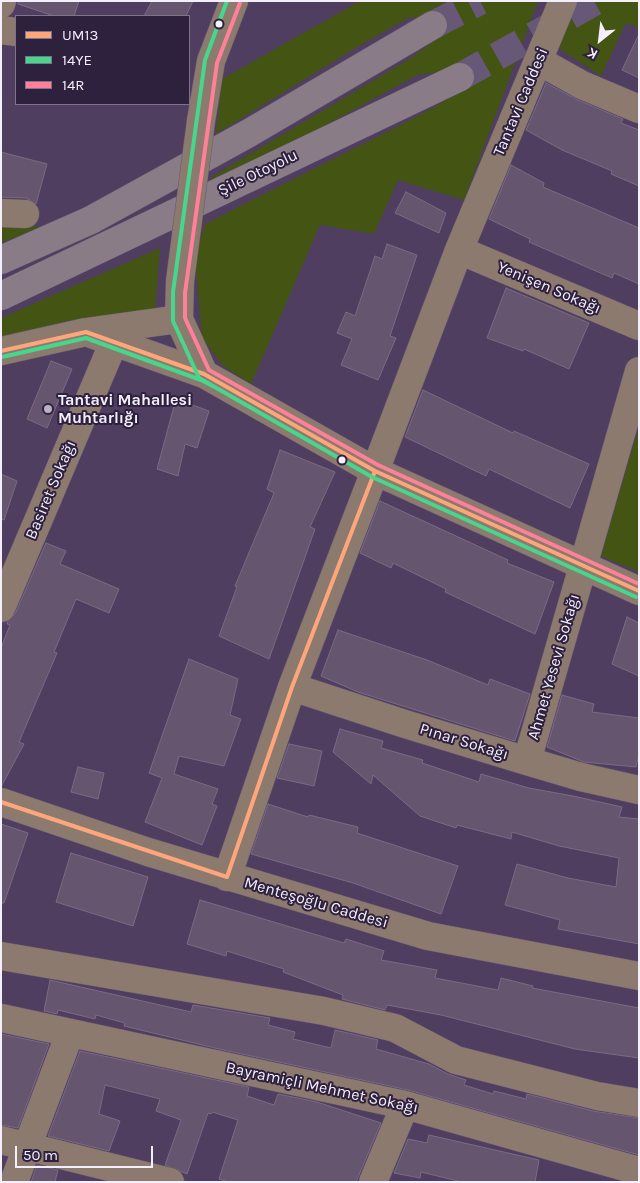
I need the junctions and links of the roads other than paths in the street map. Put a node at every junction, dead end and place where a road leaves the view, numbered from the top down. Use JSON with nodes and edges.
{"nodes":[{"id":1,"x":234,"y":1,"type":"edge"},
{"id":2,"x":563,"y":1,"type":"edge"},
{"id":3,"x":433,"y":25,"type":"tunnel mouth"},
{"id":4,"x":1,"y":30,"type":"edge"},
{"id":5,"x":15,"y":32,"type":"edge"},
{"id":6,"x":200,"y":59,"type":"edge"},
{"id":7,"x":538,"y":61,"type":"junction"},
{"id":8,"x":460,"y":77,"type":"tunnel mouth"},
{"id":9,"x":639,"y":109,"type":"edge"},
{"id":10,"x":460,"y":250,"type":"junction"},
{"id":11,"x":1,"y":260,"type":"edge"},
{"id":12,"x":1,"y":296,"type":"edge"},
{"id":13,"x":179,"y":319,"type":"junction"},
{"id":14,"x":639,"y":326,"type":"edge"},
{"id":15,"x":86,"y":332,"type":"junction"},
{"id":16,"x":113,"y":344,"type":"junction"},
{"id":17,"x":1,"y":352,"type":"edge"},
{"id":18,"x":639,"y":371,"type":"edge"},
{"id":19,"x":204,"y":374,"type":"junction"},
{"id":20,"x":375,"y":471,"type":"junction"},
{"id":21,"x":582,"y":565,"type":"junction"},
{"id":22,"x":639,"y":591,"type":"edge"},
{"id":23,"x":1,"y":608,"type":"edge"},
{"id":24,"x":292,"y":686,"type":"junction"},
{"id":25,"x":527,"y":761,"type":"junction"},
{"id":26,"x":639,"y":790,"type":"edge"},
{"id":27,"x":1,"y":802,"type":"edge"},
{"id":28,"x":227,"y":877,"type":"junction"},
{"id":29,"x":1,"y":956,"type":"edge"},
{"id":30,"x":639,"y":976,"type":"edge"},
{"id":31,"x":1,"y":1018,"type":"edge"},
{"id":32,"x":70,"y":1033,"type":"junction"},
{"id":33,"x":639,"y":1103,"type":"edge"},
{"id":34,"x":405,"y":1105,"type":"junction"},
{"id":35,"x":14,"y":1143,"type":"edge"},
{"id":36,"x":639,"y":1171,"type":"edge"},
{"id":37,"x":14,"y":1182,"type":"edge"},
{"id":38,"x":170,"y":1182,"type":"edge"},
{"id":39,"x":373,"y":1182,"type":"edge"}],
"edges":[{"from":1,"to":6,"type":"street"},
{"from":2,"to":7,"type":"street","name":"Tantavi Caddesi"},
{"from":3,"to":11,"type":"highway"},
{"from":4,"to":5,"type":"street"},
{"from":6,"to":13,"type":"street","bridge":true},
{"from":7,"to":9,"type":"street"},
{"from":7,"to":10,"type":"street","name":"Tantavi Caddesi"},
{"from":8,"to":12,"type":"highway","name":"Şile Otoyolu"},
{"from":10,"to":14,"type":"street","name":"Yenişen Sokağı"},
{"from":10,"to":20,"type":"street","name":"Tantavi Caddesi"},
{"from":13,"to":15,"type":"street"},
{"from":13,"to":19,"type":"street"},
{"from":15,"to":16,"type":"street"},
{"from":15,"to":17,"type":"street"},
{"from":16,"to":19,"type":"street"},
{"from":16,"to":23,"type":"street","name":"Basiret Sokağı"},
{"from":18,"to":21,"type":"street","name":"Ahmet Yesevi Sokağı"},
{"from":19,"to":20,"type":"street"},
{"from":20,"to":21,"type":"street"},
{"from":20,"to":24,"type":"street","name":"Tantavi Caddesi"},
{"from":21,"to":22,"type":"street"},
{"from":21,"to":25,"type":"street","name":"Ahmet Yesevi Sokağı"},
{"from":24,"to":25,"type":"street","name":"Pınar Sokağı"},
{"from":24,"to":28,"type":"street","name":"Tantavi Caddesi"},
{"from":25,"to":26,"type":"street","name":"Pınar Sokağı"},
{"from":27,"to":28,"type":"street","name":"Menteşoğlu Caddesi"},
{"from":28,"to":30,"type":"street","name":"Menteşoğlu Caddesi"},
{"from":29,"to":33,"type":"street"},
{"from":31,"to":32,"type":"street","name":"Bayramiçli Mehmet Sokağı"},
{"from":32,"to":34,"type":"street","name":"Bayramiçli Mehmet Sokağı"},
{"from":32,"to":35,"type":"street"},
{"from":34,"to":36,"type":"street","name":"Bayramiçli Mehmet Sokağı"},
{"from":34,"to":39,"type":"street"},
{"from":35,"to":37,"type":"street"},
{"from":35,"to":38,"type":"street"}]}
